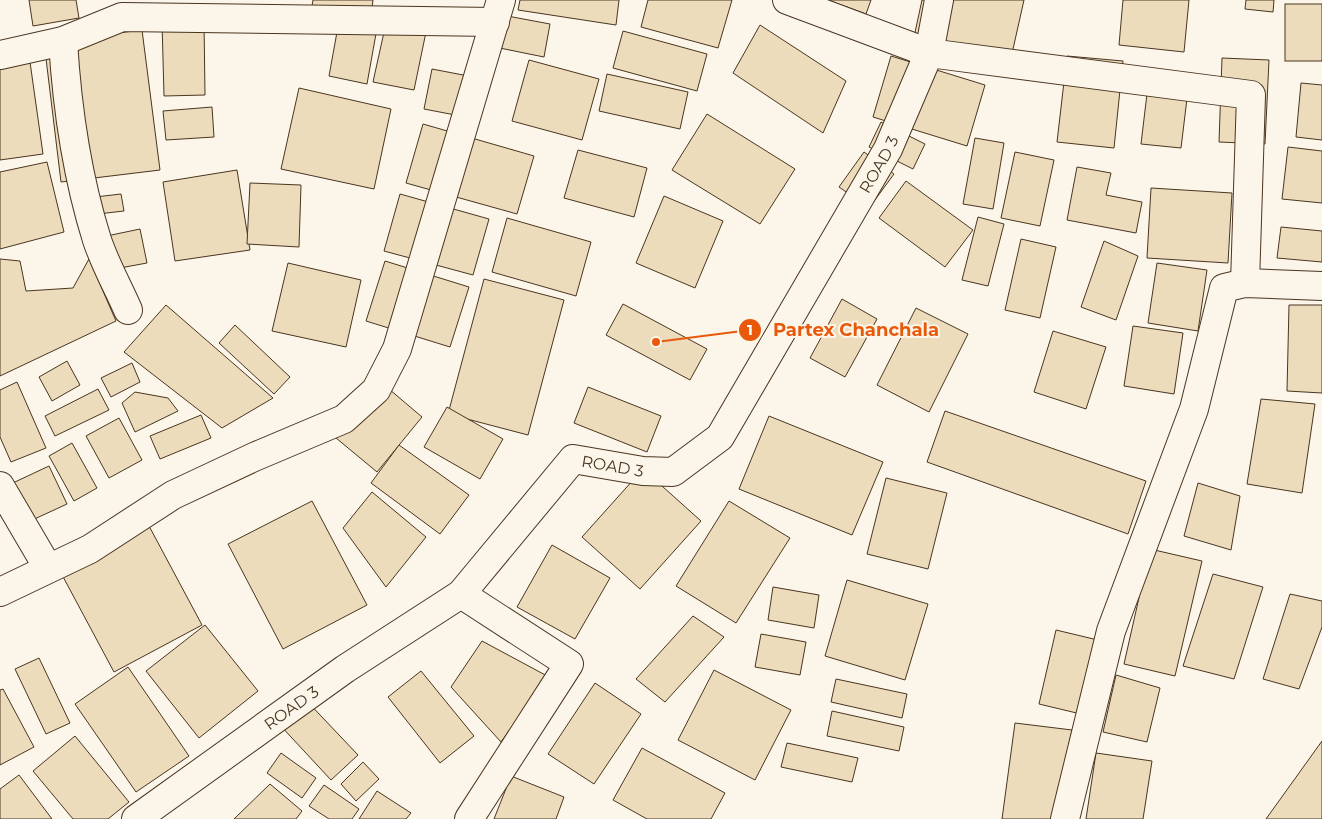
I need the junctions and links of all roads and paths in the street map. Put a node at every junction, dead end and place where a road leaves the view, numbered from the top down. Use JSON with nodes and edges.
{"nodes":[{"id":1,"x":787,"y":0,"type":"edge"},
{"id":2,"x":939,"y":0,"type":"edge"},
{"id":3,"x":498,"y":11,"type":"edge"},
{"id":4,"x":63,"y":41,"type":"junction"},
{"id":5,"x":929,"y":53,"type":"junction"},
{"id":6,"x":0,"y":55,"type":"edge"},
{"id":7,"x":1245,"y":284,"type":"junction"},
{"id":8,"x":1322,"y":286,"type":"edge"},
{"id":9,"x":128,"y":310,"type":"dead end"},
{"id":10,"x":0,"y":486,"type":"edge"},
{"id":11,"x":48,"y":568,"type":"junction"},
{"id":12,"x":0,"y":592,"type":"edge"},
{"id":13,"x":461,"y":594,"type":"junction"},
{"id":14,"x":136,"y":819,"type":"edge"},
{"id":15,"x":469,"y":819,"type":"edge"},
{"id":16,"x":1065,"y":819,"type":"edge"}],
"edges":[{"from":1,"to":5,"type":"street"},
{"from":2,"to":5,"type":"street","name":"ROAD 3"},
{"from":3,"to":4,"type":"street"},
{"from":3,"to":11,"type":"street"},
{"from":4,"to":6,"type":"street"},
{"from":4,"to":9,"type":"street"},
{"from":5,"to":7,"type":"street"},
{"from":5,"to":13,"type":"street","name":"ROAD 3"},
{"from":7,"to":8,"type":"street"},
{"from":7,"to":16,"type":"street"},
{"from":10,"to":11,"type":"street"},
{"from":11,"to":12,"type":"street"},
{"from":13,"to":14,"type":"street","name":"ROAD 3"},
{"from":13,"to":15,"type":"street"}]}
